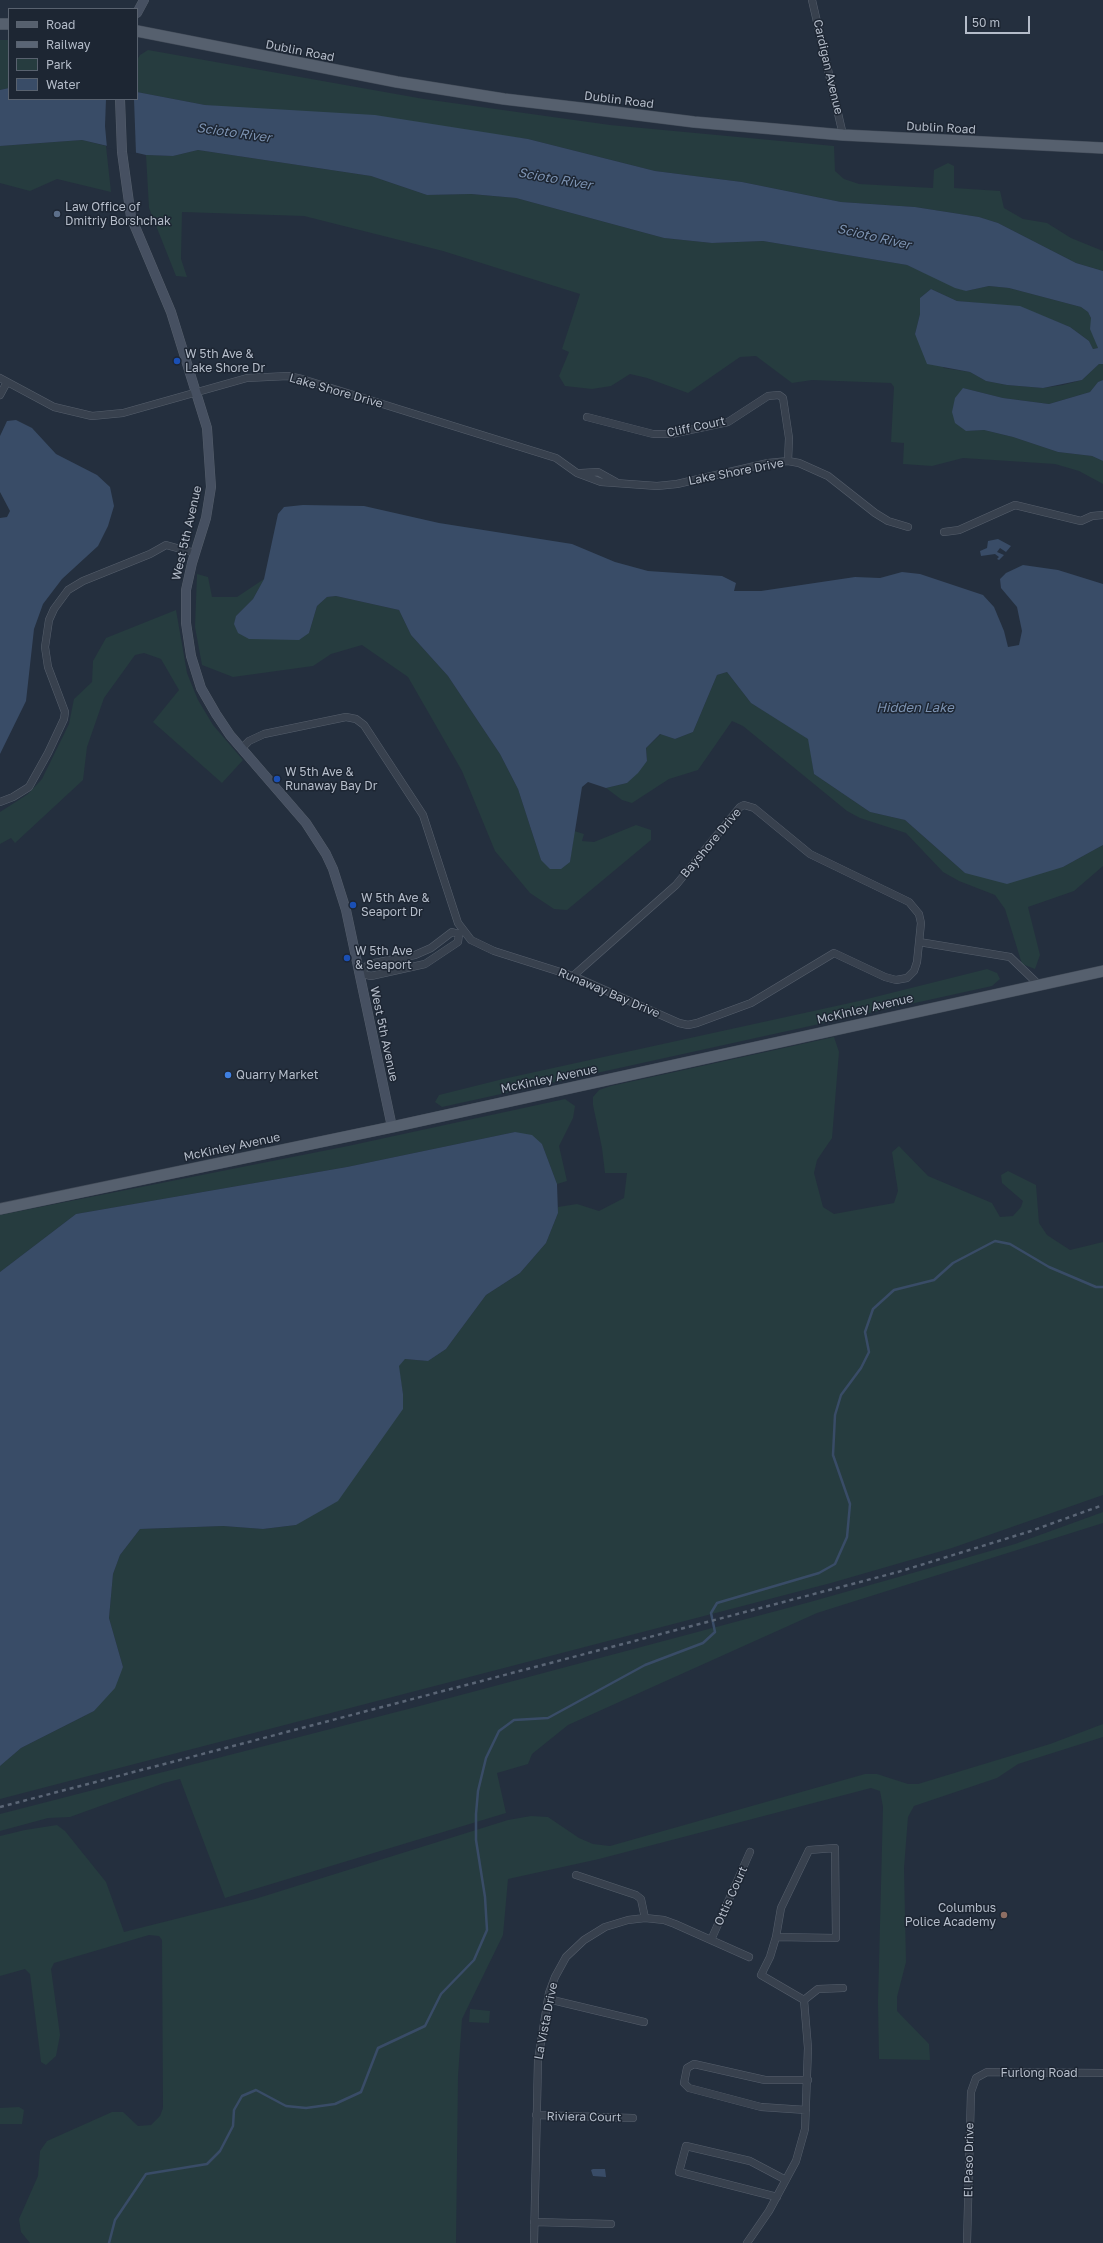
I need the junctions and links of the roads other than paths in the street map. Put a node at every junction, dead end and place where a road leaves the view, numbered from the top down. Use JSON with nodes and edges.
{"nodes":[{"id":1,"x":144,"y":0,"type":"edge"},
{"id":2,"x":812,"y":0,"type":"edge"},
{"id":3,"x":138,"y":11,"type":"edge"},
{"id":4,"x":138,"y":31,"type":"edge"},
{"id":5,"x":120,"y":100,"type":"edge"},
{"id":6,"x":843,"y":135,"type":"junction"},
{"id":7,"x":1103,"y":148,"type":"edge"},
{"id":8,"x":0,"y":378,"type":"edge"},
{"id":9,"x":7,"y":382,"type":"junction"},
{"id":10,"x":197,"y":391,"type":"junction"},
{"id":11,"x":0,"y":394,"type":"edge"},
{"id":12,"x":587,"y":417,"type":"dead end"},
{"id":13,"x":788,"y":461,"type":"junction"},
{"id":14,"x":1103,"y":515,"type":"edge"},
{"id":15,"x":908,"y":528,"type":"dead end"},
{"id":16,"x":944,"y":532,"type":"dead end"},
{"id":17,"x":195,"y":552,"type":"junction"},
{"id":18,"x":242,"y":748,"type":"junction"},
{"id":19,"x":0,"y":802,"type":"edge"},
{"id":20,"x":461,"y":932,"type":"junction"},
{"id":21,"x":919,"y":942,"type":"junction"},
{"id":22,"x":1103,"y":971,"type":"edge"},
{"id":23,"x":359,"y":973,"type":"junction"},
{"id":24,"x":573,"y":976,"type":"junction"},
{"id":25,"x":1038,"y":984,"type":"junction"},
{"id":26,"x":392,"y":1127,"type":"junction"},
{"id":27,"x":0,"y":1209,"type":"edge"},
{"id":28,"x":750,"y":1852,"type":"dead end"},
{"id":29,"x":576,"y":1875,"type":"dead end"},
{"id":30,"x":645,"y":1918,"type":"junction"},
{"id":31,"x":776,"y":1937,"type":"junction"},
{"id":32,"x":711,"y":1940,"type":"junction"},
{"id":33,"x":749,"y":1957,"type":"dead end"},
{"id":34,"x":843,"y":1988,"type":"dead end"},
{"id":35,"x":548,"y":1999,"type":"junction"},
{"id":36,"x":804,"y":2000,"type":"junction"},
{"id":37,"x":644,"y":2022,"type":"dead end"},
{"id":38,"x":1103,"y":2073,"type":"edge"},
{"id":39,"x":976,"y":2078,"type":"joint"},
{"id":40,"x":808,"y":2080,"type":"junction"},
{"id":41,"x":806,"y":2110,"type":"junction"},
{"id":42,"x":536,"y":2115,"type":"junction"},
{"id":43,"x":633,"y":2118,"type":"dead end"},
{"id":44,"x":786,"y":2180,"type":"junction"},
{"id":45,"x":777,"y":2197,"type":"junction"},
{"id":46,"x":534,"y":2222,"type":"junction"},
{"id":47,"x":611,"y":2224,"type":"dead end"},
{"id":48,"x":534,"y":2243,"type":"edge"},
{"id":49,"x":747,"y":2243,"type":"edge"},
{"id":50,"x":967,"y":2243,"type":"edge"}],
"edges":[{"from":1,"to":3,"type":"main road"},
{"from":2,"to":6,"type":"street","name":"Cardigan Avenue"},
{"from":4,"to":6,"type":"main road","name":"Dublin Road"},
{"from":5,"to":10,"type":"main road","name":"West 5th Avenue"},
{"from":6,"to":7,"type":"main road","name":"Dublin Road"},
{"from":8,"to":9,"type":"street","name":"Lake Shore Drive"},
{"from":9,"to":10,"type":"street","name":"Lake Shore Drive"},
{"from":9,"to":11,"type":"street"},
{"from":10,"to":13,"type":"street","name":"Lake Shore Drive"},
{"from":10,"to":17,"type":"main road","name":"West 5th Avenue"},
{"from":12,"to":13,"type":"street","name":"Cliff Court"},
{"from":13,"to":15,"type":"street","name":"Lake Shore Drive"},
{"from":14,"to":16,"type":"street"},
{"from":17,"to":18,"type":"main road","name":"West 5th Avenue"},
{"from":17,"to":19,"type":"street"},
{"from":18,"to":20,"type":"street","name":"Runaway Bay Drive"},
{"from":18,"to":23,"type":"main road","name":"West 5th Avenue"},
{"from":20,"to":23,"type":"street"},
{"from":20,"to":23,"type":"street"},
{"from":20,"to":24,"type":"street","name":"Runaway Bay Drive"},
{"from":21,"to":24,"type":"street","name":"Runaway Bay Drive"},
{"from":21,"to":24,"type":"street","name":"Bayshore Drive"},
{"from":21,"to":25,"type":"street"},
{"from":22,"to":25,"type":"main road","name":"McKinley Avenue"},
{"from":23,"to":26,"type":"main road","name":"West 5th Avenue"},
{"from":25,"to":26,"type":"main road","name":"McKinley Avenue"},
{"from":26,"to":27,"type":"main road","name":"McKinley Avenue"},
{"from":28,"to":32,"type":"street","name":"Ottis Court"},
{"from":29,"to":30,"type":"street"},
{"from":30,"to":32,"type":"street","name":"La Vista Drive"},
{"from":30,"to":35,"type":"street","name":"La Vista Drive"},
{"from":31,"to":31,"type":"street"},
{"from":31,"to":36,"type":"street"},
{"from":32,"to":33,"type":"street","name":"La Vista Drive"},
{"from":34,"to":36,"type":"street"},
{"from":35,"to":37,"type":"street"},
{"from":35,"to":42,"type":"street","name":"La Vista Drive"},
{"from":36,"to":40,"type":"street"},
{"from":38,"to":39,"type":"street","name":"Furlong Road"},
{"from":39,"to":50,"type":"street","name":"El Paso Drive"},
{"from":40,"to":41,"type":"street"},
{"from":40,"to":41,"type":"street"},
{"from":41,"to":44,"type":"street"},
{"from":42,"to":43,"type":"street","name":"Riviera Court"},
{"from":42,"to":46,"type":"street","name":"La Vista Drive"},
{"from":44,"to":45,"type":"street"},
{"from":44,"to":45,"type":"street"},
{"from":45,"to":49,"type":"street"},
{"from":46,"to":47,"type":"street"},
{"from":46,"to":48,"type":"street","name":"La Vista Drive"}]}
